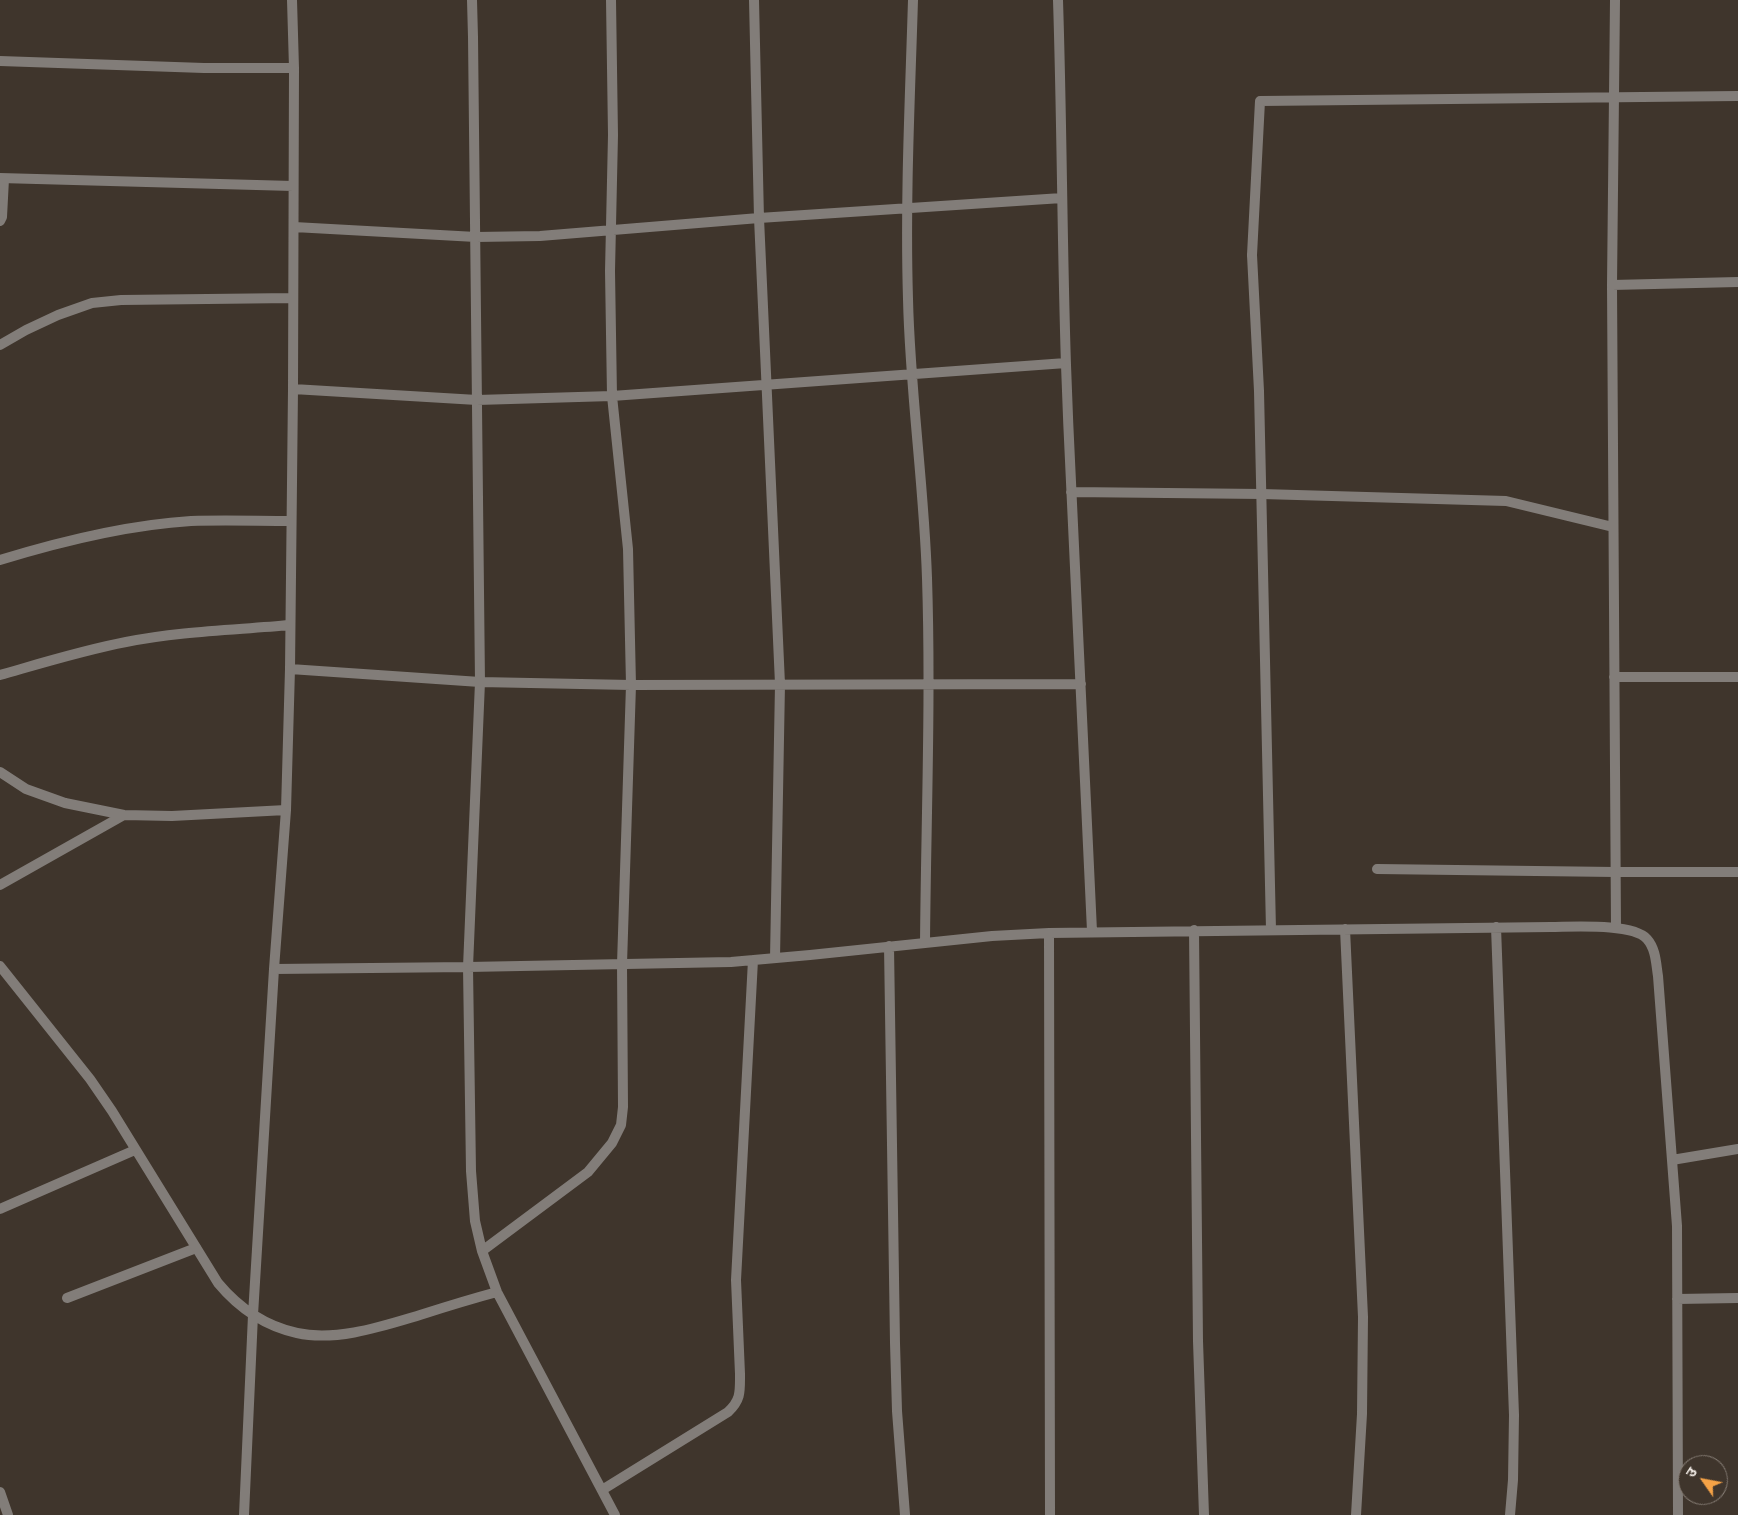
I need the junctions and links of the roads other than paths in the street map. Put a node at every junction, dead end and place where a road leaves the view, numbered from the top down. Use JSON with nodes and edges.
{"nodes":[{"id":1,"x":292,"y":0,"type":"edge"},
{"id":2,"x":472,"y":0,"type":"edge"},
{"id":3,"x":611,"y":0,"type":"edge"},
{"id":4,"x":754,"y":0,"type":"edge"},
{"id":5,"x":913,"y":0,"type":"edge"},
{"id":6,"x":1058,"y":0,"type":"edge"},
{"id":7,"x":1615,"y":0,"type":"edge"},
{"id":8,"x":0,"y":61,"type":"edge"},
{"id":9,"x":294,"y":68,"type":"junction"},
{"id":10,"x":1738,"y":96,"type":"edge"},
{"id":11,"x":1614,"y":98,"type":"junction"},
{"id":12,"x":2,"y":178,"type":"edge"},
{"id":13,"x":293,"y":186,"type":"junction"},
{"id":14,"x":1062,"y":198,"type":"junction"},
{"id":15,"x":907,"y":209,"type":"junction"},
{"id":16,"x":759,"y":218,"type":"junction"},
{"id":17,"x":0,"y":221,"type":"edge"},
{"id":18,"x":294,"y":227,"type":"junction"},
{"id":19,"x":610,"y":231,"type":"junction"},
{"id":20,"x":476,"y":237,"type":"junction"},
{"id":21,"x":1738,"y":282,"type":"edge"},
{"id":22,"x":1612,"y":285,"type":"junction"},
{"id":23,"x":293,"y":298,"type":"junction"},
{"id":24,"x":0,"y":345,"type":"edge"},
{"id":25,"x":1066,"y":362,"type":"junction"},
{"id":26,"x":911,"y":374,"type":"junction"},
{"id":27,"x":767,"y":384,"type":"junction"},
{"id":28,"x":293,"y":389,"type":"junction"},
{"id":29,"x":612,"y":396,"type":"junction"},
{"id":30,"x":477,"y":400,"type":"junction"},
{"id":31,"x":1071,"y":492,"type":"junction"},
{"id":32,"x":1262,"y":494,"type":"junction"},
{"id":33,"x":291,"y":521,"type":"junction"},
{"id":34,"x":1613,"y":527,"type":"junction"},
{"id":35,"x":0,"y":560,"type":"edge"},
{"id":36,"x":290,"y":625,"type":"junction"},
{"id":37,"x":290,"y":669,"type":"junction"},
{"id":38,"x":0,"y":675,"type":"edge"},
{"id":39,"x":1614,"y":677,"type":"junction"},
{"id":40,"x":1738,"y":677,"type":"edge"},
{"id":41,"x":480,"y":682,"type":"junction"},
{"id":42,"x":780,"y":684,"type":"junction"},
{"id":43,"x":929,"y":684,"type":"junction"},
{"id":44,"x":1081,"y":684,"type":"junction"},
{"id":45,"x":631,"y":685,"type":"junction"},
{"id":46,"x":0,"y":772,"type":"edge"},
{"id":47,"x":286,"y":810,"type":"junction"},
{"id":48,"x":124,"y":815,"type":"junction"},
{"id":49,"x":1377,"y":869,"type":"dead end"},
{"id":50,"x":1615,"y":872,"type":"junction"},
{"id":51,"x":1738,"y":872,"type":"edge"},
{"id":52,"x":0,"y":885,"type":"edge"},
{"id":53,"x":1496,"y":927,"type":"junction"},
{"id":54,"x":1616,"y":928,"type":"junction"},
{"id":55,"x":1345,"y":929,"type":"junction"},
{"id":56,"x":1194,"y":930,"type":"junction"},
{"id":57,"x":1271,"y":930,"type":"junction"},
{"id":58,"x":1092,"y":931,"type":"junction"},
{"id":59,"x":1049,"y":933,"type":"junction"},
{"id":60,"x":925,"y":943,"type":"junction"},
{"id":61,"x":889,"y":946,"type":"junction"},
{"id":62,"x":775,"y":958,"type":"junction"},
{"id":63,"x":753,"y":960,"type":"junction"},
{"id":64,"x":622,"y":964,"type":"junction"},
{"id":65,"x":0,"y":966,"type":"edge"},
{"id":66,"x":468,"y":968,"type":"junction"},
{"id":67,"x":274,"y":970,"type":"junction"},
{"id":68,"x":1738,"y":1149,"type":"edge"},
{"id":69,"x":135,"y":1150,"type":"junction"},
{"id":70,"x":1672,"y":1160,"type":"junction"},
{"id":71,"x":0,"y":1209,"type":"edge"},
{"id":72,"x":196,"y":1248,"type":"junction"},
{"id":73,"x":482,"y":1251,"type":"junction"},
{"id":74,"x":497,"y":1292,"type":"junction"},
{"id":75,"x":66,"y":1298,"type":"dead end"},
{"id":76,"x":1738,"y":1298,"type":"edge"},
{"id":77,"x":1678,"y":1299,"type":"junction"},
{"id":78,"x":253,"y":1315,"type":"junction"},
{"id":79,"x":602,"y":1490,"type":"junction"},
{"id":80,"x":0,"y":1492,"type":"edge"},
{"id":81,"x":8,"y":1515,"type":"edge"},
{"id":82,"x":244,"y":1515,"type":"edge"},
{"id":83,"x":615,"y":1515,"type":"edge"},
{"id":84,"x":905,"y":1515,"type":"edge"},
{"id":85,"x":1050,"y":1515,"type":"edge"},
{"id":86,"x":1204,"y":1515,"type":"edge"},
{"id":87,"x":1356,"y":1515,"type":"edge"},
{"id":88,"x":1510,"y":1515,"type":"edge"},
{"id":89,"x":1678,"y":1515,"type":"edge"}],
"edges":[{"from":1,"to":9,"type":"street"},
{"from":2,"to":20,"type":"street"},
{"from":3,"to":19,"type":"street"},
{"from":4,"to":16,"type":"street"},
{"from":5,"to":15,"type":"street"},
{"from":6,"to":14,"type":"street"},
{"from":7,"to":11,"type":"street"},
{"from":8,"to":9,"type":"street"},
{"from":9,"to":13,"type":"street"},
{"from":10,"to":11,"type":"street"},
{"from":11,"to":22,"type":"street"},
{"from":11,"to":32,"type":"street"},
{"from":12,"to":13,"type":"street"},
{"from":12,"to":17,"type":"street"},
{"from":13,"to":18,"type":"street"},
{"from":14,"to":15,"type":"street"},
{"from":14,"to":25,"type":"street"},
{"from":15,"to":16,"type":"street"},
{"from":15,"to":26,"type":"street"},
{"from":16,"to":19,"type":"street"},
{"from":16,"to":27,"type":"street"},
{"from":18,"to":20,"type":"street"},
{"from":18,"to":23,"type":"street"},
{"from":19,"to":20,"type":"street"},
{"from":19,"to":29,"type":"street"},
{"from":20,"to":30,"type":"street"},
{"from":21,"to":22,"type":"street"},
{"from":22,"to":34,"type":"street"},
{"from":23,"to":24,"type":"street"},
{"from":23,"to":28,"type":"street"},
{"from":25,"to":26,"type":"street"},
{"from":25,"to":31,"type":"street"},
{"from":26,"to":27,"type":"street"},
{"from":26,"to":43,"type":"street"},
{"from":27,"to":29,"type":"street"},
{"from":27,"to":42,"type":"street"},
{"from":28,"to":30,"type":"street"},
{"from":28,"to":33,"type":"street"},
{"from":29,"to":30,"type":"street"},
{"from":29,"to":45,"type":"street"},
{"from":30,"to":41,"type":"street"},
{"from":31,"to":32,"type":"street"},
{"from":31,"to":44,"type":"street"},
{"from":32,"to":34,"type":"street"},
{"from":32,"to":57,"type":"street"},
{"from":33,"to":35,"type":"street"},
{"from":33,"to":36,"type":"street"},
{"from":34,"to":39,"type":"street"},
{"from":36,"to":37,"type":"street"},
{"from":36,"to":38,"type":"street"},
{"from":37,"to":41,"type":"street"},
{"from":37,"to":47,"type":"street"},
{"from":39,"to":40,"type":"street"},
{"from":39,"to":50,"type":"street"},
{"from":41,"to":45,"type":"street"},
{"from":41,"to":66,"type":"street"},
{"from":42,"to":43,"type":"street"},
{"from":42,"to":45,"type":"street"},
{"from":42,"to":62,"type":"street"},
{"from":43,"to":44,"type":"street"},
{"from":43,"to":60,"type":"street"},
{"from":44,"to":58,"type":"street"},
{"from":45,"to":64,"type":"street"},
{"from":46,"to":48,"type":"street"},
{"from":47,"to":48,"type":"street"},
{"from":47,"to":67,"type":"street"},
{"from":48,"to":52,"type":"street"},
{"from":49,"to":50,"type":"street"},
{"from":50,"to":51,"type":"street"},
{"from":50,"to":54,"type":"street"},
{"from":53,"to":54,"type":"street"},
{"from":53,"to":55,"type":"street"},
{"from":53,"to":88,"type":"street"},
{"from":54,"to":70,"type":"street"},
{"from":55,"to":57,"type":"street"},
{"from":55,"to":87,"type":"street"},
{"from":56,"to":57,"type":"street"},
{"from":56,"to":58,"type":"street"},
{"from":56,"to":86,"type":"street"},
{"from":58,"to":59,"type":"street"},
{"from":59,"to":60,"type":"street"},
{"from":59,"to":85,"type":"street"},
{"from":60,"to":61,"type":"street"},
{"from":61,"to":62,"type":"street"},
{"from":61,"to":84,"type":"street"},
{"from":62,"to":63,"type":"street"},
{"from":63,"to":64,"type":"street"},
{"from":63,"to":79,"type":"street"},
{"from":64,"to":66,"type":"street"},
{"from":64,"to":73,"type":"street"},
{"from":65,"to":69,"type":"street"},
{"from":66,"to":67,"type":"street"},
{"from":66,"to":73,"type":"street"},
{"from":67,"to":78,"type":"street"},
{"from":68,"to":70,"type":"street"},
{"from":69,"to":71,"type":"street"},
{"from":69,"to":72,"type":"street"},
{"from":70,"to":77,"type":"street"},
{"from":72,"to":75,"type":"street"},
{"from":72,"to":78,"type":"street"},
{"from":73,"to":74,"type":"street"},
{"from":74,"to":78,"type":"street"},
{"from":74,"to":79,"type":"street"},
{"from":76,"to":77,"type":"street"},
{"from":77,"to":89,"type":"street"},
{"from":78,"to":82,"type":"street"},
{"from":79,"to":83,"type":"street"},
{"from":80,"to":81,"type":"street"}]}
